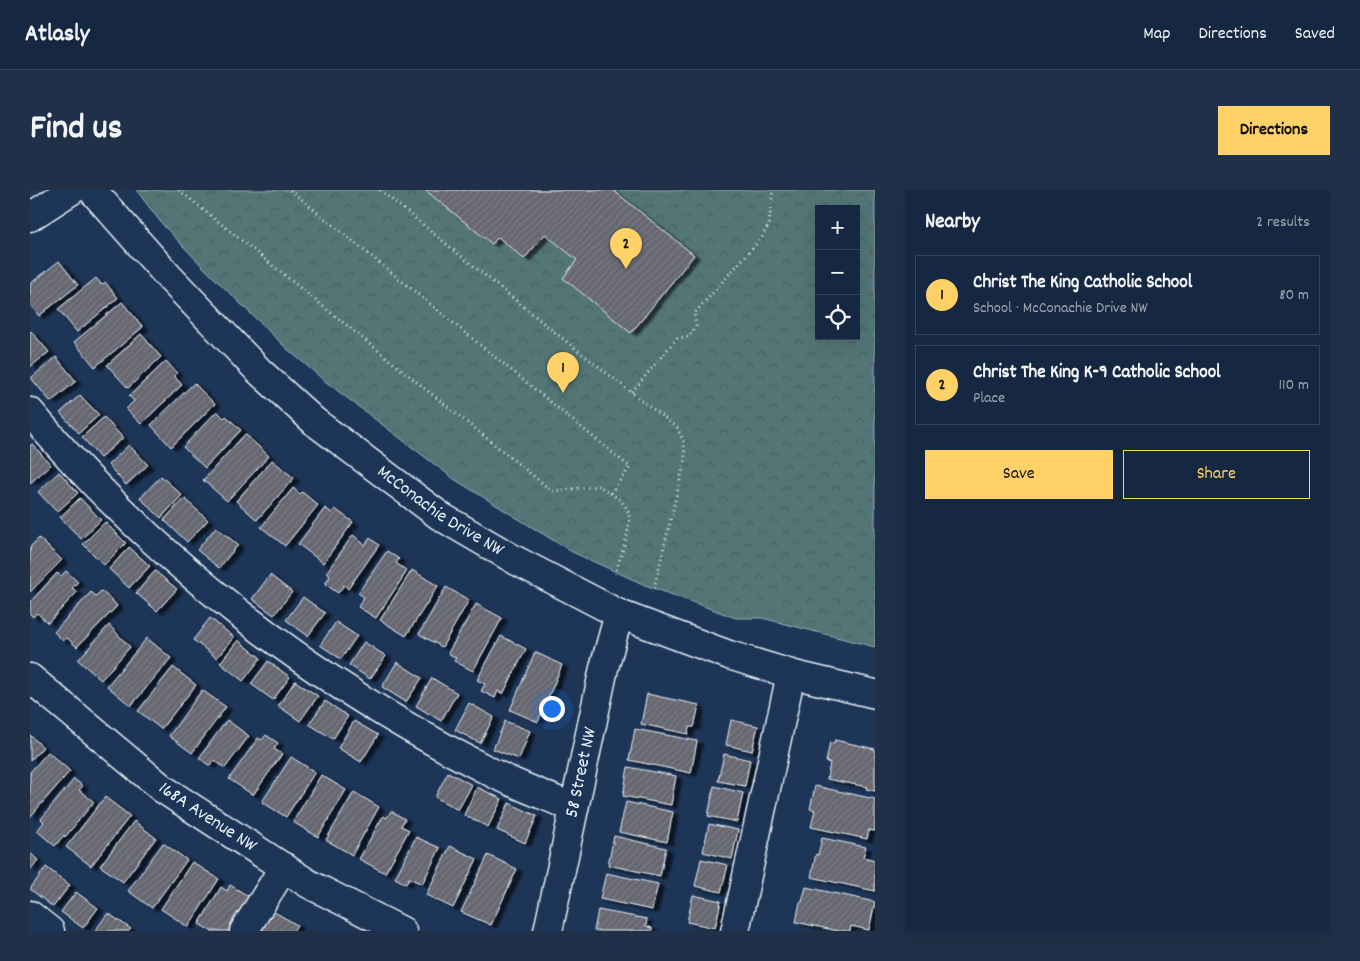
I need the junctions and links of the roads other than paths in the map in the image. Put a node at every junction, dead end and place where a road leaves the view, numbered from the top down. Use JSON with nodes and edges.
{"nodes":[{"id":1,"x":72,"y":190,"type":"edge"},
{"id":2,"x":92,"y":190,"type":"edge"},
{"id":3,"x":30,"y":217,"type":"edge"},
{"id":4,"x":30,"y":412,"type":"edge"},
{"id":5,"x":619,"y":614,"type":"junction"},
{"id":6,"x":791,"y":674,"type":"junction"},
{"id":7,"x":30,"y":678,"type":"edge"},
{"id":8,"x":875,"y":694,"type":"edge"},
{"id":9,"x":574,"y":808,"type":"junction"},
{"id":10,"x":284,"y":867,"type":"junction"},
{"id":11,"x":30,"y":915,"type":"edge"},
{"id":12,"x":50,"y":931,"type":"edge"},
{"id":13,"x":244,"y":931,"type":"edge"},
{"id":14,"x":402,"y":931,"type":"edge"},
{"id":15,"x":548,"y":931,"type":"edge"},
{"id":16,"x":735,"y":931,"type":"edge"}],
"edges":[{"from":1,"to":3,"type":"street"},
{"from":2,"to":5,"type":"street","name":"McConachie Drive NW"},
{"from":4,"to":9,"type":"street"},
{"from":5,"to":6,"type":"street","name":"McConachie Drive NW"},
{"from":5,"to":9,"type":"street","name":"58 Street NW"},
{"from":6,"to":8,"type":"street","name":"McConachie Drive NW"},
{"from":6,"to":16,"type":"street"},
{"from":7,"to":10,"type":"street","name":"168A Avenue NW"},
{"from":9,"to":15,"type":"street","name":"58 Street NW"},
{"from":10,"to":13,"type":"street"},
{"from":10,"to":14,"type":"street","name":"168A Avenue NW"},
{"from":11,"to":12,"type":"street"}]}
